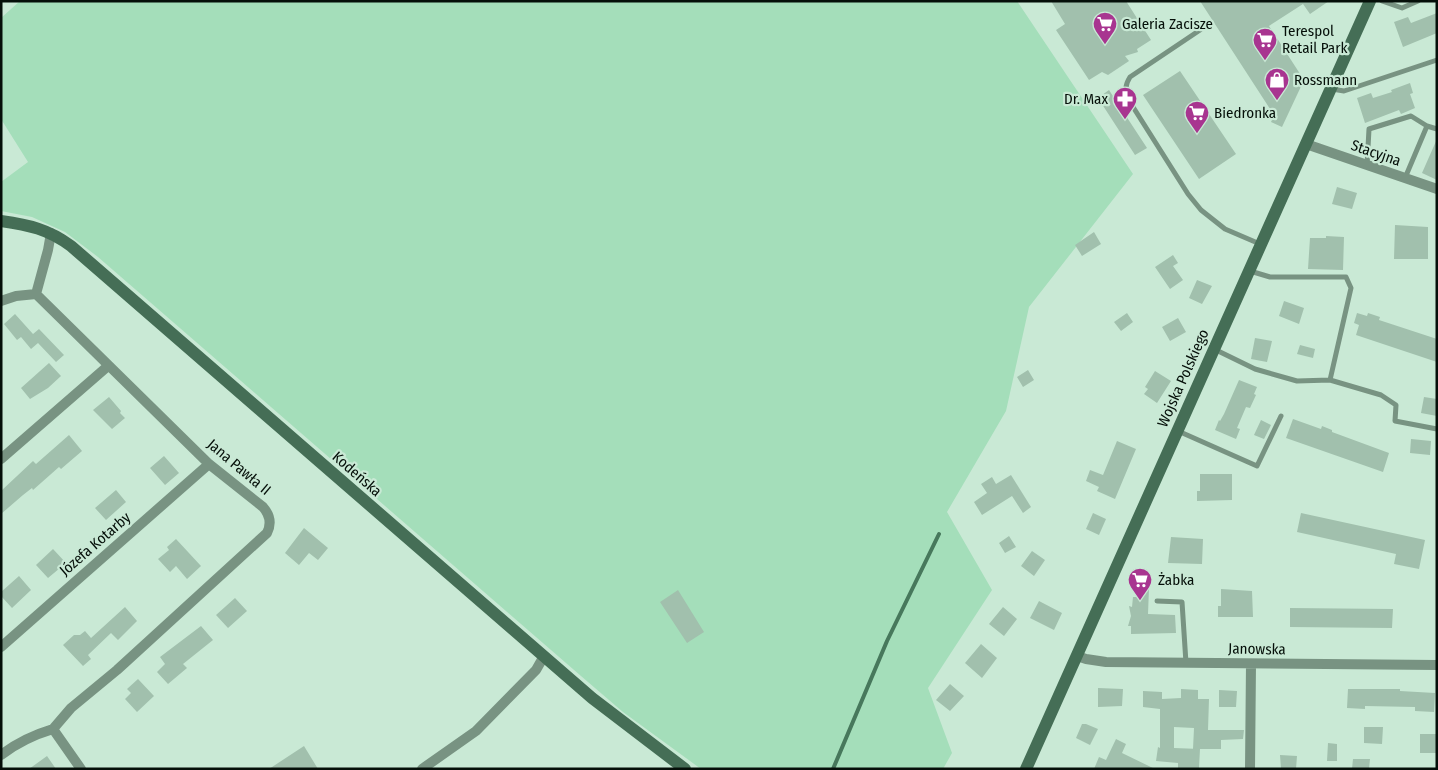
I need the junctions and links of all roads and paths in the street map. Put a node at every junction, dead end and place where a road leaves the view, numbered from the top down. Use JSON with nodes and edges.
{"nodes":[{"id":1,"x":1370,"y":1,"type":"edge"},
{"id":2,"x":1382,"y":1,"type":"edge"},
{"id":3,"x":1418,"y":1,"type":"edge"},
{"id":4,"x":1200,"y":30,"type":"dead end"},
{"id":5,"x":1437,"y":60,"type":"edge"},
{"id":6,"x":1331,"y":88,"type":"junction"},
{"id":7,"x":1427,"y":126,"type":"junction"},
{"id":8,"x":1437,"y":129,"type":"edge"},
{"id":9,"x":1306,"y":144,"type":"junction"},
{"id":10,"x":1367,"y":166,"type":"junction"},
{"id":11,"x":1405,"y":179,"type":"junction"},
{"id":12,"x":1437,"y":189,"type":"edge"},
{"id":13,"x":1,"y":221,"type":"edge"},
{"id":14,"x":51,"y":233,"type":"junction"},
{"id":15,"x":1261,"y":244,"type":"junction"},
{"id":16,"x":1249,"y":270,"type":"junction"},
{"id":17,"x":36,"y":294,"type":"junction"},
{"id":18,"x":1,"y":301,"type":"edge"},
{"id":19,"x":1214,"y":348,"type":"junction"},
{"id":20,"x":108,"y":366,"type":"junction"},
{"id":21,"x":1330,"y":380,"type":"junction"},
{"id":22,"x":1281,"y":416,"type":"dead end"},
{"id":23,"x":1178,"y":430,"type":"junction"},
{"id":24,"x":1437,"y":430,"type":"edge"},
{"id":25,"x":1,"y":459,"type":"edge"},
{"id":26,"x":209,"y":464,"type":"junction"},
{"id":27,"x":1157,"y":601,"type":"dead end"},
{"id":28,"x":1,"y":647,"type":"edge"},
{"id":29,"x":544,"y":656,"type":"junction"},
{"id":30,"x":1077,"y":656,"type":"junction"},
{"id":31,"x":1186,"y":663,"type":"junction"},
{"id":32,"x":1251,"y":664,"type":"junction"},
{"id":33,"x":1437,"y":665,"type":"edge"},
{"id":34,"x":53,"y":728,"type":"junction"},
{"id":35,"x":1,"y":755,"type":"edge"},
{"id":36,"x":81,"y":769,"type":"edge"},
{"id":37,"x":422,"y":769,"type":"edge"},
{"id":38,"x":685,"y":769,"type":"edge"},
{"id":39,"x":1026,"y":769,"type":"edge"},
{"id":40,"x":1250,"y":769,"type":"edge"}],
"edges":[{"from":1,"to":6,"type":"main road","name":"Wojska Polskiego"},
{"from":2,"to":3,"type":"lane"},
{"from":4,"to":15,"type":"lane"},
{"from":5,"to":6,"type":"lane"},
{"from":6,"to":9,"type":"main road","name":"Wojska Polskiego"},
{"from":7,"to":8,"type":"lane"},
{"from":7,"to":10,"type":"lane"},
{"from":7,"to":11,"type":"lane"},
{"from":9,"to":10,"type":"street","name":"Stacyjna"},
{"from":9,"to":15,"type":"main road","name":"Wojska Polskiego"},
{"from":10,"to":11,"type":"street","name":"Stacyjna"},
{"from":11,"to":12,"type":"street","name":"Stacyjna"},
{"from":13,"to":14,"type":"main road","name":"Kodeńska"},
{"from":14,"to":17,"type":"street"},
{"from":14,"to":29,"type":"main road","name":"Kodeńska"},
{"from":15,"to":16,"type":"main road","name":"Wojska Polskiego"},
{"from":16,"to":19,"type":"main road","name":"Wojska Polskiego"},
{"from":16,"to":21,"type":"lane"},
{"from":17,"to":18,"type":"street"},
{"from":17,"to":20,"type":"street","name":"Jana Pawła II"},
{"from":19,"to":21,"type":"lane"},
{"from":19,"to":23,"type":"main road","name":"Wojska Polskiego"},
{"from":20,"to":25,"type":"street"},
{"from":20,"to":26,"type":"street","name":"Jana Pawła II"},
{"from":21,"to":24,"type":"lane"},
{"from":22,"to":23,"type":"lane"},
{"from":23,"to":30,"type":"main road","name":"Wojska Polskiego"},
{"from":26,"to":28,"type":"street","name":"Józefa Kotarby"},
{"from":26,"to":34,"type":"street","name":"Jana Pawła II"},
{"from":27,"to":31,"type":"lane"},
{"from":29,"to":37,"type":"street"},
{"from":29,"to":38,"type":"main road","name":"Kodeńska"},
{"from":30,"to":31,"type":"street","name":"Janowska"},
{"from":30,"to":39,"type":"main road","name":"Wojska Polskiego"},
{"from":31,"to":32,"type":"street","name":"Janowska"},
{"from":32,"to":33,"type":"street","name":"Janowska"},
{"from":32,"to":40,"type":"street"},
{"from":34,"to":35,"type":"street"},
{"from":34,"to":36,"type":"street"}]}
